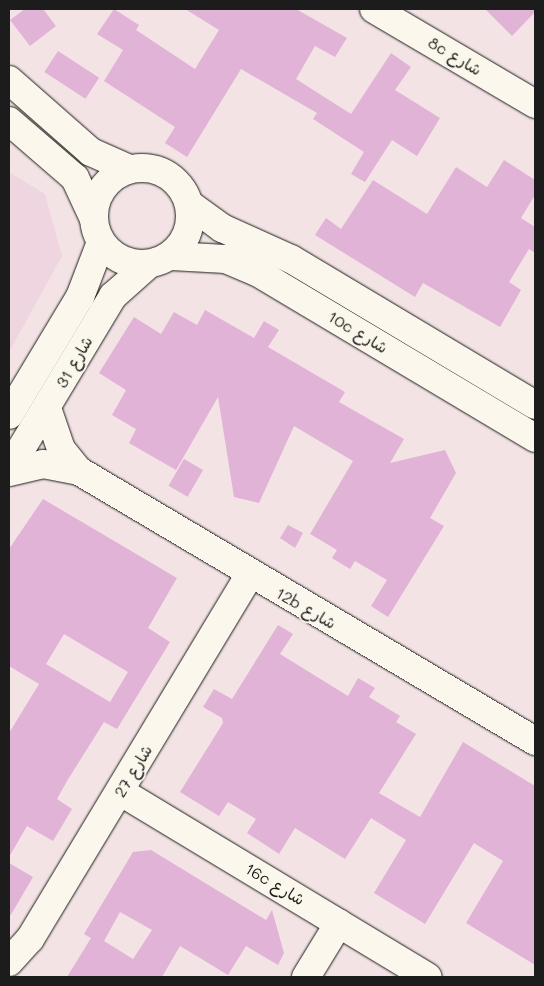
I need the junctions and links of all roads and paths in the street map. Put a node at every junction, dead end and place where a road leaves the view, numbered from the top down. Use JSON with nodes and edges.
{"nodes":[{"id":1,"x":374,"y":9,"type":"edge"},
{"id":2,"x":9,"y":80,"type":"edge"},
{"id":3,"x":535,"y":104,"type":"edge"},
{"id":4,"x":9,"y":120,"type":"edge"},
{"id":5,"x":129,"y":169,"type":"junction"},
{"id":6,"x":189,"y":204,"type":"junction"},
{"id":7,"x":98,"y":230,"type":"junction"},
{"id":8,"x":160,"y":260,"type":"junction"},
{"id":9,"x":535,"y":405,"type":"edge"},
{"id":10,"x":47,"y":408,"type":"junction"},
{"id":11,"x":9,"y":415,"type":"edge"},
{"id":12,"x":535,"y":438,"type":"edge"},
{"id":13,"x":9,"y":470,"type":"edge"},
{"id":14,"x":79,"y":470,"type":"junction"},
{"id":15,"x":250,"y":575,"type":"junction"},
{"id":16,"x":535,"y":741,"type":"edge"},
{"id":17,"x":121,"y":792,"type":"junction"},
{"id":18,"x":339,"y":923,"type":"junction"},
{"id":19,"x":9,"y":962,"type":"edge"},
{"id":20,"x":306,"y":977,"type":"edge"},
{"id":21,"x":428,"y":977,"type":"edge"}],
"edges":[{"from":1,"to":3,"type":"street","name":"8c شارع"},
{"from":2,"to":5,"type":"street"},
{"from":4,"to":7,"type":"street"},
{"from":5,"to":6,"type":"street"},
{"from":5,"to":7,"type":"street"},
{"from":6,"to":8,"type":"street"},
{"from":6,"to":9,"type":"street","name":"10c شارع"},
{"from":7,"to":8,"type":"street"},
{"from":7,"to":11,"type":"street","name":"شارع 31"},
{"from":8,"to":10,"type":"street","name":"شارع 31"},
{"from":8,"to":12,"type":"street","name":"10c شارع"},
{"from":10,"to":13,"type":"street","name":"شارع 31"},
{"from":10,"to":14,"type":"street","name":"12b شارع"},
{"from":13,"to":14,"type":"street","name":"12b شارع"},
{"from":14,"to":15,"type":"street","name":"12b شارع"},
{"from":15,"to":16,"type":"street","name":"12b شارع"},
{"from":15,"to":17,"type":"street","name":"شارع 27"},
{"from":17,"to":18,"type":"street","name":"16c شارع"},
{"from":17,"to":19,"type":"street","name":"شارع 27"},
{"from":18,"to":20,"type":"street"},
{"from":18,"to":21,"type":"street","name":"16c شارع"}]}
